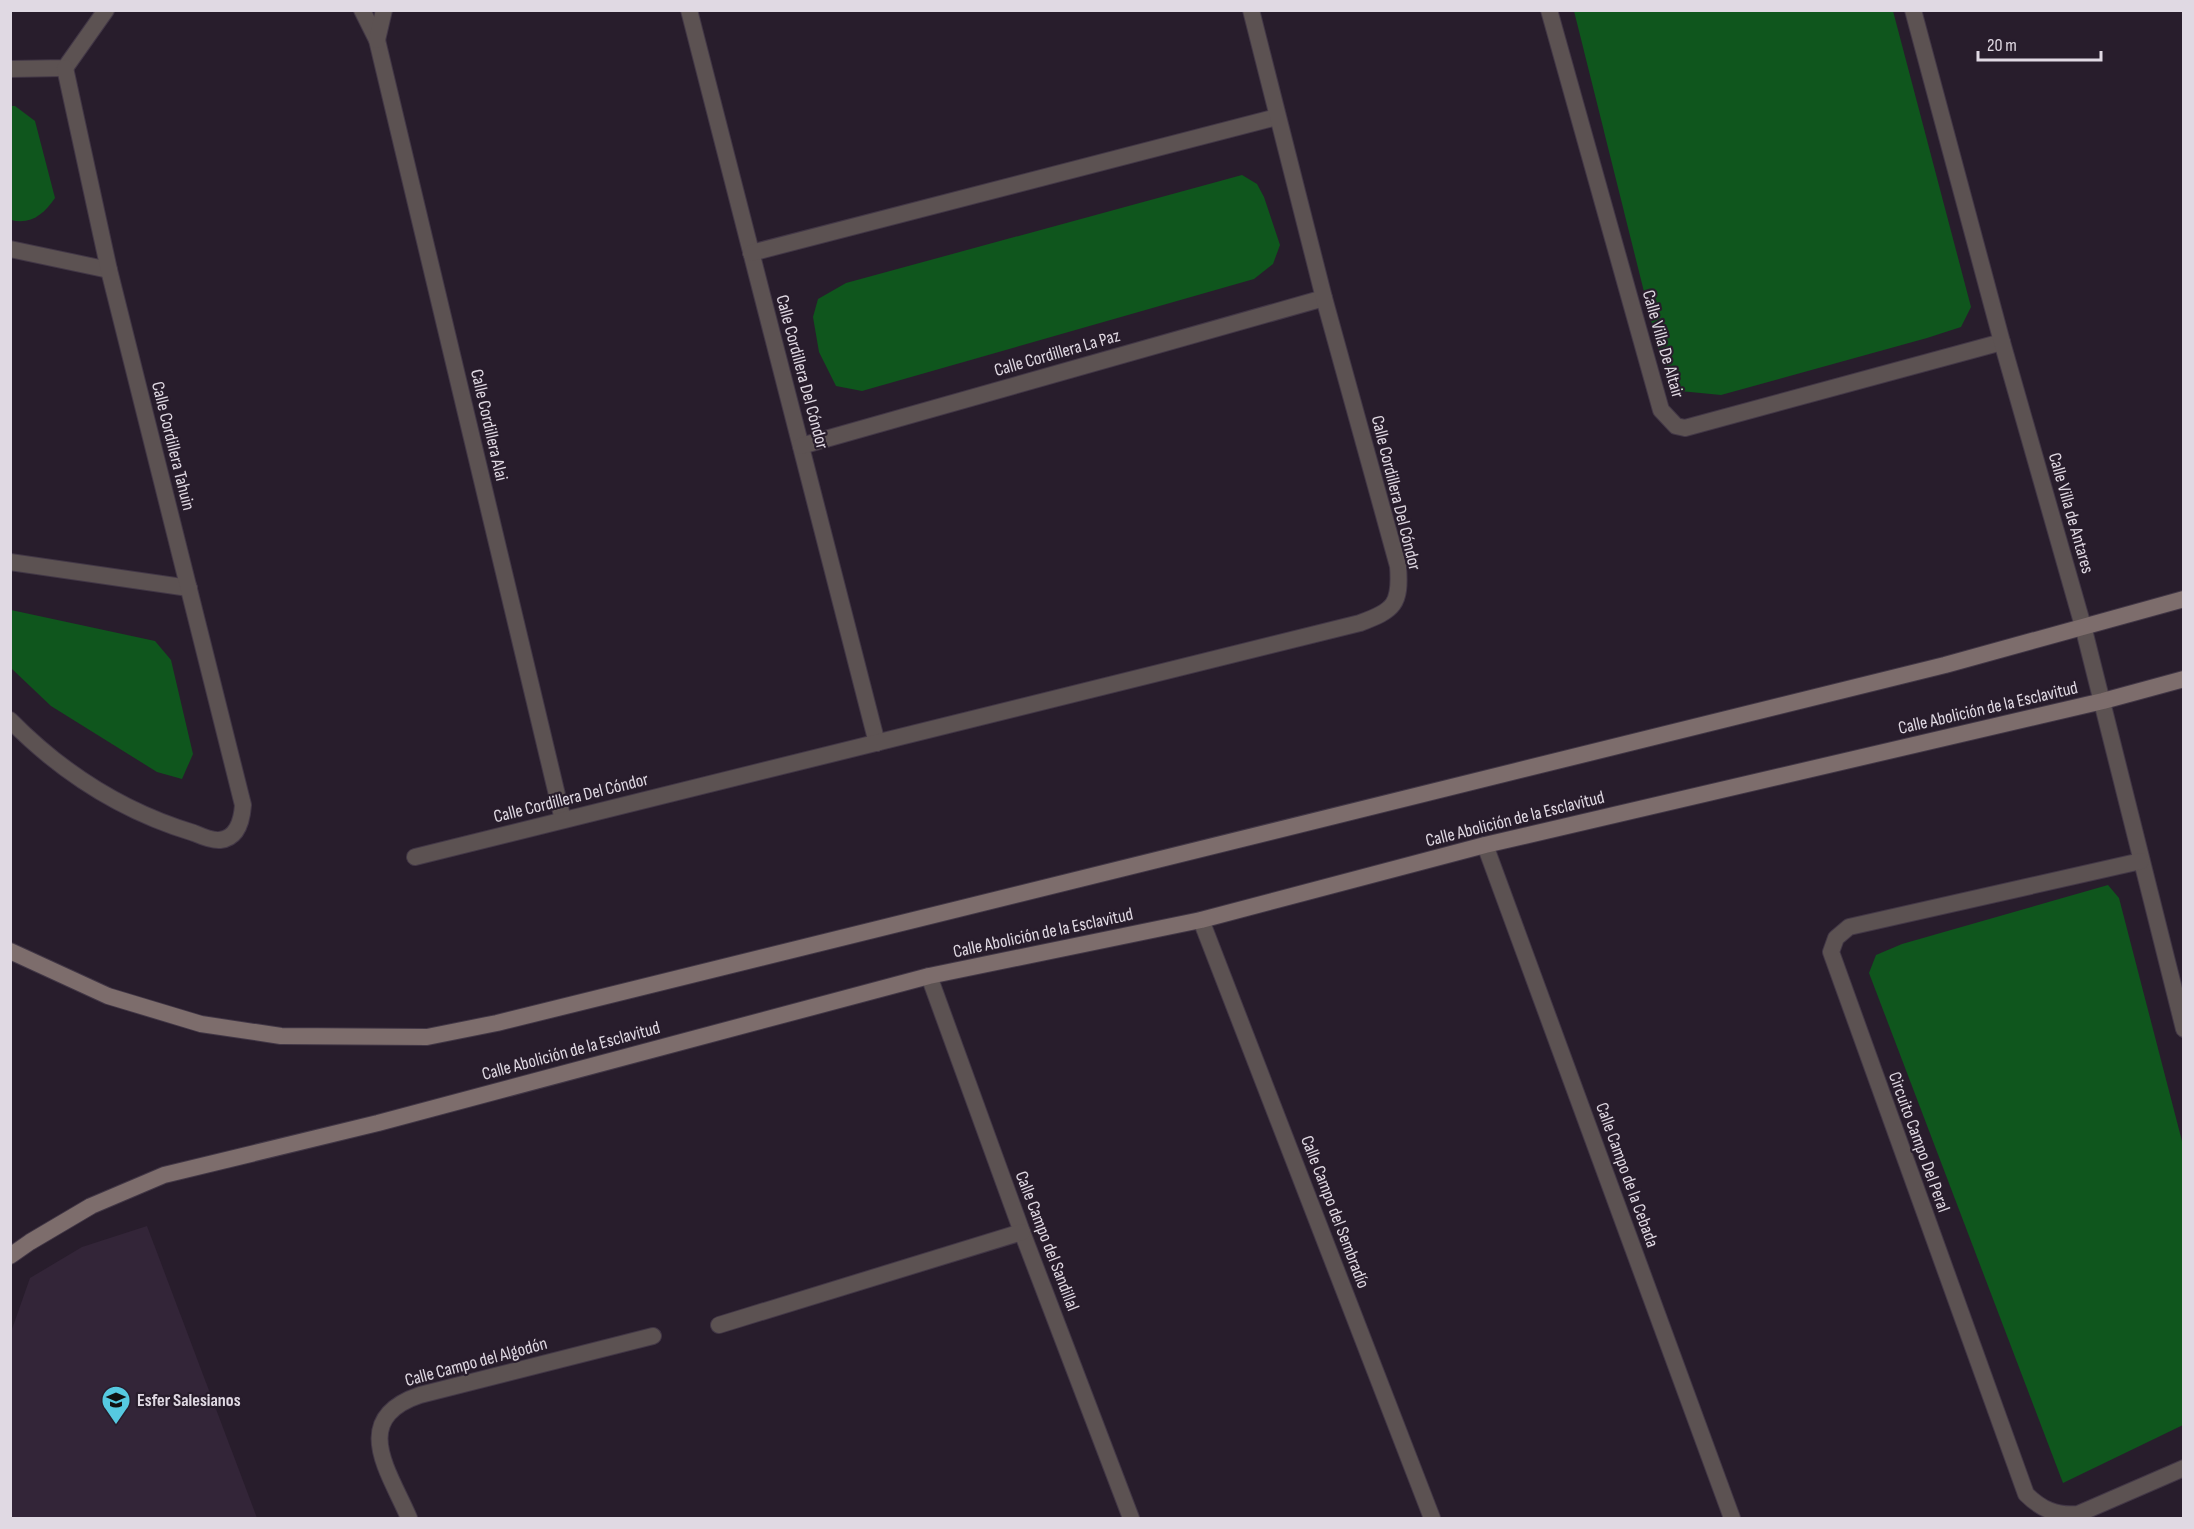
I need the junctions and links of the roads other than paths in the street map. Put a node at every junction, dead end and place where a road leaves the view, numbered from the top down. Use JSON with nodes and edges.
{"nodes":[{"id":1,"x":106,"y":10,"type":"edge"},
{"id":2,"x":362,"y":10,"type":"edge"},
{"id":3,"x":384,"y":10,"type":"edge"},
{"id":4,"x":689,"y":10,"type":"edge"},
{"id":5,"x":1251,"y":10,"type":"edge"},
{"id":6,"x":1549,"y":10,"type":"edge"},
{"id":7,"x":1913,"y":10,"type":"edge"},
{"id":8,"x":377,"y":40,"type":"junction"},
{"id":9,"x":65,"y":68,"type":"junction"},
{"id":10,"x":10,"y":69,"type":"edge"},
{"id":11,"x":1277,"y":117,"type":"junction"},
{"id":12,"x":10,"y":249,"type":"edge"},
{"id":13,"x":751,"y":253,"type":"junction"},
{"id":14,"x":109,"y":270,"type":"junction"},
{"id":15,"x":1324,"y":298,"type":"junction"},
{"id":16,"x":2002,"y":342,"type":"junction"},
{"id":17,"x":801,"y":446,"type":"junction"},
{"id":18,"x":10,"y":562,"type":"edge"},
{"id":19,"x":189,"y":588,"type":"junction"},
{"id":20,"x":2184,"y":599,"type":"edge"},
{"id":21,"x":2083,"y":626,"type":"junction"},
{"id":22,"x":2184,"y":679,"type":"edge"},
{"id":23,"x":2103,"y":701,"type":"junction"},
{"id":24,"x":10,"y":720,"type":"edge"},
{"id":25,"x":877,"y":742,"type":"junction"},
{"id":26,"x":563,"y":820,"type":"junction"},
{"id":27,"x":1485,"y":845,"type":"junction"},
{"id":28,"x":414,"y":856,"type":"dead end"},
{"id":29,"x":2141,"y":861,"type":"junction"},
{"id":30,"x":1201,"y":920,"type":"junction"},
{"id":31,"x":10,"y":951,"type":"edge"},
{"id":32,"x":929,"y":976,"type":"junction"},
{"id":33,"x":2184,"y":1029,"type":"edge"},
{"id":34,"x":1022,"y":1232,"type":"junction"},
{"id":35,"x":10,"y":1256,"type":"edge"},
{"id":36,"x":719,"y":1325,"type":"dead end"},
{"id":37,"x":653,"y":1336,"type":"dead end"},
{"id":38,"x":2184,"y":1468,"type":"edge"},
{"id":39,"x":409,"y":1518,"type":"edge"},
{"id":40,"x":1131,"y":1518,"type":"edge"},
{"id":41,"x":1432,"y":1518,"type":"edge"},
{"id":42,"x":1732,"y":1518,"type":"edge"}],
"edges":[{"from":1,"to":9,"type":"street"},
{"from":2,"to":8,"type":"street","name":"Calle Cordillera Alai"},
{"from":3,"to":8,"type":"street","name":"Calle Cordillera Alai"},
{"from":4,"to":13,"type":"street","name":"Calle Cordillera Del Cóndor"},
{"from":5,"to":11,"type":"street","name":"Calle Cordillera Del Cóndor"},
{"from":6,"to":16,"type":"street","name":"Calle Villa De Altair"},
{"from":7,"to":16,"type":"street","name":"Calle Villa de Antares"},
{"from":8,"to":26,"type":"street","name":"Calle Cordillera Alai"},
{"from":9,"to":10,"type":"street"},
{"from":9,"to":14,"type":"street","name":"Calle Cordillera Tahuin"},
{"from":11,"to":13,"type":"street"},
{"from":11,"to":15,"type":"street","name":"Calle Cordillera Del Cóndor"},
{"from":12,"to":14,"type":"street"},
{"from":13,"to":17,"type":"street","name":"Calle Cordillera Del Cóndor"},
{"from":14,"to":19,"type":"street","name":"Calle Cordillera Tahuin"},
{"from":15,"to":17,"type":"street","name":"Calle Cordillera La Paz"},
{"from":15,"to":25,"type":"street","name":"Calle Cordillera Del Cóndor"},
{"from":16,"to":21,"type":"street","name":"Calle Villa de Antares"},
{"from":17,"to":25,"type":"street","name":"Calle Cordillera Del Cóndor"},
{"from":18,"to":19,"type":"street"},
{"from":19,"to":24,"type":"street","name":"Calle Cordillera Tahuin"},
{"from":20,"to":21,"type":"main road"},
{"from":21,"to":23,"type":"street","name":"Calle Villa de Antares"},
{"from":21,"to":31,"type":"main road"},
{"from":22,"to":23,"type":"main road","name":"Calle Abolición de la Esclavitud"},
{"from":23,"to":27,"type":"main road","name":"Calle Abolición de la Esclavitud"},
{"from":23,"to":29,"type":"street","name":"Calle Villa de Antares"},
{"from":25,"to":26,"type":"street","name":"Calle Cordillera Del Cóndor"},
{"from":26,"to":28,"type":"street","name":"Calle Cordillera Del Cóndor"},
{"from":27,"to":30,"type":"main road","name":"Calle Abolición de la Esclavitud"},
{"from":27,"to":42,"type":"street","name":"Calle Campo de la Cebada"},
{"from":29,"to":33,"type":"street","name":"Calle Villa de Antares"},
{"from":29,"to":38,"type":"street","name":"Circuito Campo Del Peral"},
{"from":30,"to":32,"type":"main road","name":"Calle Abolición de la Esclavitud"},
{"from":30,"to":41,"type":"street","name":"Calle Campo del Sembradío"},
{"from":32,"to":34,"type":"street","name":"Calle Campo del Sandillal"},
{"from":32,"to":35,"type":"main road","name":"Calle Abolición de la Esclavitud"},
{"from":34,"to":36,"type":"street"},
{"from":34,"to":40,"type":"street","name":"Calle Campo del Sandillal"},
{"from":37,"to":39,"type":"street","name":"Calle Campo del Algodón"}]}
